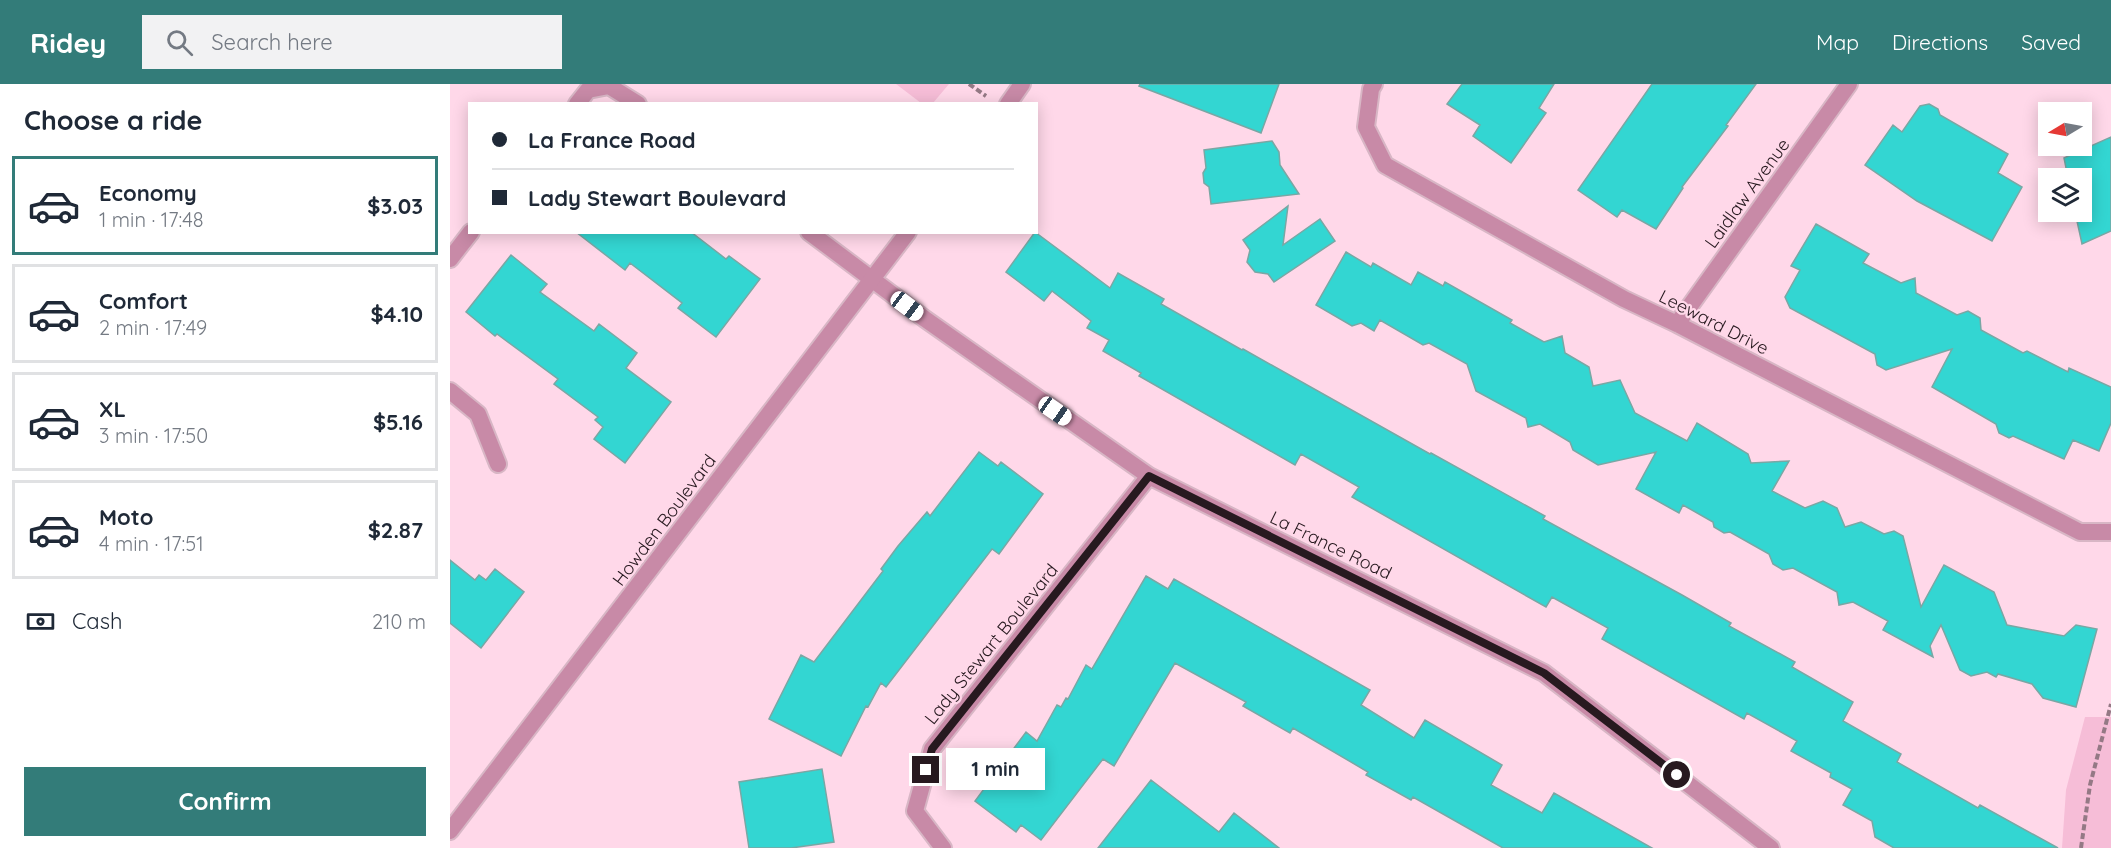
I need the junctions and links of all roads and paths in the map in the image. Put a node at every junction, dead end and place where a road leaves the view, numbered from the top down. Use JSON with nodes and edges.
{"nodes":[{"id":1,"x":969,"y":84,"type":"edge"},
{"id":2,"x":1022,"y":84,"type":"edge"},
{"id":3,"x":1374,"y":84,"type":"edge"},
{"id":4,"x":1849,"y":84,"type":"edge"},
{"id":5,"x":987,"y":97,"type":"dead end"},
{"id":6,"x":579,"y":102,"type":"edge"},
{"id":7,"x":635,"y":102,"type":"edge"},
{"id":8,"x":1009,"y":102,"type":"edge"},
{"id":9,"x":469,"y":234,"type":"edge"},
{"id":10,"x":812,"y":234,"type":"edge"},
{"id":11,"x":906,"y":234,"type":"edge"},
{"id":12,"x":450,"y":259,"type":"edge"},
{"id":13,"x":872,"y":280,"type":"junction"},
{"id":14,"x":1677,"y":324,"type":"junction"},
{"id":15,"x":450,"y":391,"type":"edge"},
{"id":16,"x":498,"y":464,"type":"dead end"},
{"id":17,"x":1149,"y":476,"type":"junction"},
{"id":18,"x":2111,"y":532,"type":"edge"},
{"id":19,"x":2111,"y":704,"type":"edge"},
{"id":20,"x":450,"y":831,"type":"edge"},
{"id":21,"x":943,"y":848,"type":"edge"},
{"id":22,"x":1771,"y":848,"type":"edge"},
{"id":23,"x":2081,"y":848,"type":"edge"}],
"edges":[{"from":1,"to":5,"type":"path"},
{"from":2,"to":8,"type":"street"},
{"from":3,"to":14,"type":"street","name":"Leeward Drive"},
{"from":4,"to":14,"type":"street","name":"Laidlaw Avenue"},
{"from":6,"to":7,"type":"street"},
{"from":9,"to":12,"type":"street"},
{"from":10,"to":13,"type":"street","name":"La France Road"},
{"from":11,"to":13,"type":"street","name":"Howden Boulevard"},
{"from":13,"to":17,"type":"street","name":"La France Road"},
{"from":13,"to":20,"type":"street","name":"Howden Boulevard"},
{"from":14,"to":18,"type":"street","name":"Leeward Drive"},
{"from":15,"to":16,"type":"street"},
{"from":17,"to":21,"type":"street","name":"Lady Stewart Boulevard"},
{"from":17,"to":22,"type":"street","name":"La France Road"},
{"from":19,"to":23,"type":"path"}]}
